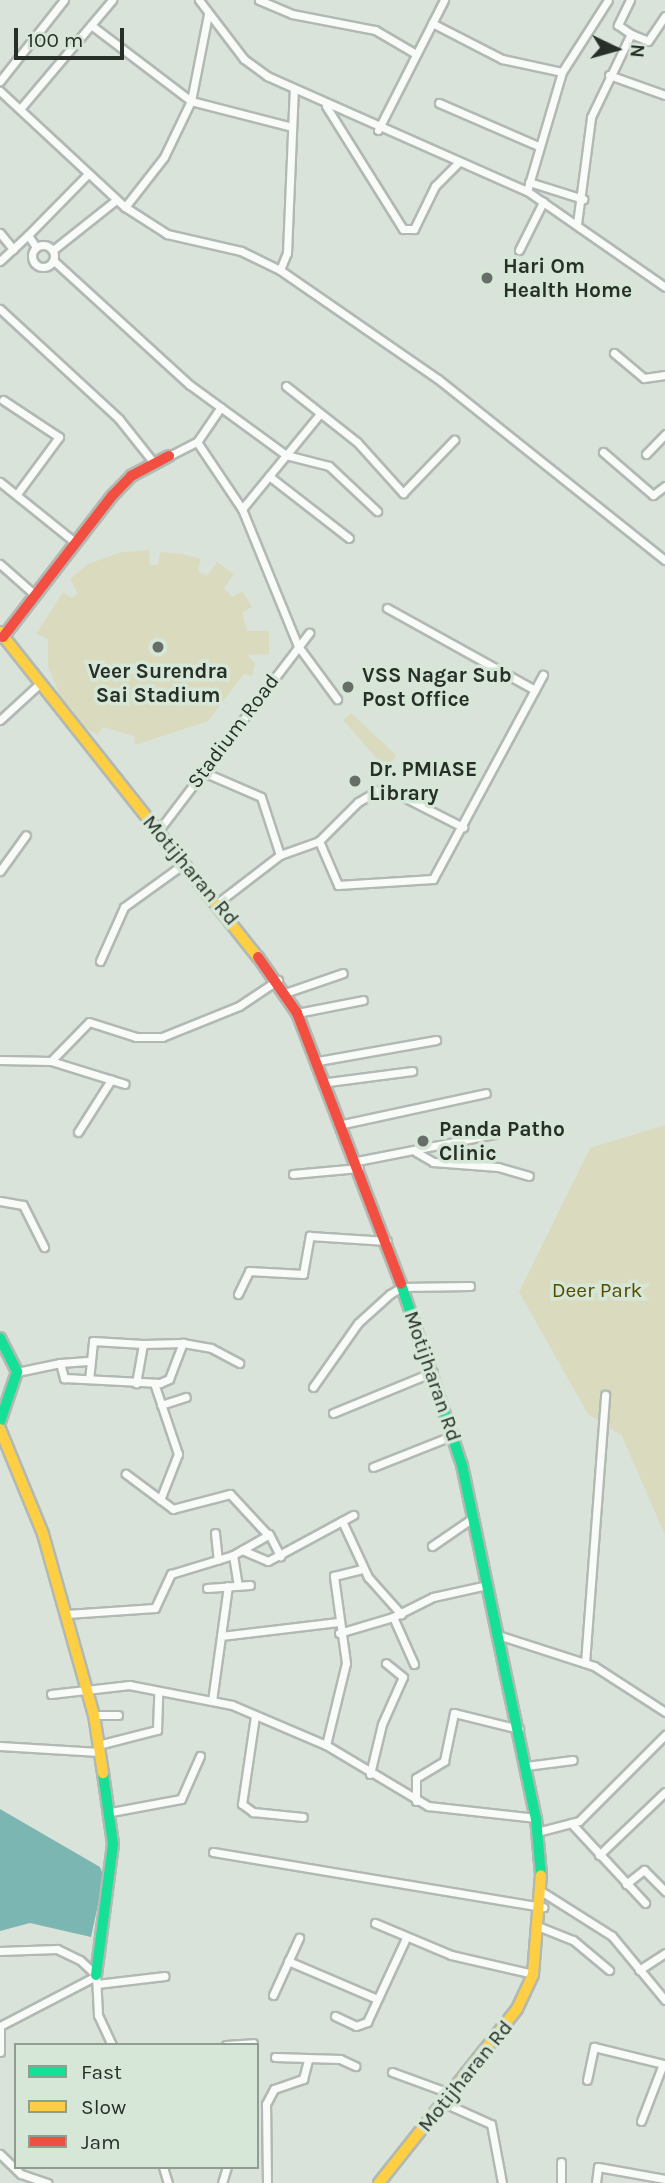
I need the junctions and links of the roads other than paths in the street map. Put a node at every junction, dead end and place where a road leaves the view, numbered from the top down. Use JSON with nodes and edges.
{"nodes":[{"id":1,"x":64,"y":0,"type":"edge"},
{"id":2,"x":112,"y":0,"type":"edge"},
{"id":3,"x":199,"y":0,"type":"edge"},
{"id":4,"x":259,"y":0,"type":"edge"},
{"id":5,"x":444,"y":0,"type":"edge"},
{"id":6,"x":608,"y":0,"type":"edge"},
{"id":7,"x":631,"y":0,"type":"edge"},
{"id":8,"x":208,"y":14,"type":"junction"},
{"id":9,"x":665,"y":16,"type":"edge"},
{"id":10,"x":432,"y":23,"type":"junction"},
{"id":11,"x":91,"y":25,"type":"junction"},
{"id":12,"x":631,"y":34,"type":"junction"},
{"id":13,"x":416,"y":54,"type":"junction"},
{"id":14,"x":562,"y":72,"type":"junction"},
{"id":15,"x":609,"y":75,"type":"junction"},
{"id":16,"x":0,"y":80,"type":"edge"},
{"id":17,"x":294,"y":89,"type":"junction"},
{"id":18,"x":0,"y":91,"type":"edge"},
{"id":19,"x":665,"y":95,"type":"edge"},
{"id":20,"x":191,"y":101,"type":"junction"},
{"id":21,"x":439,"y":103,"type":"dead end"},
{"id":22,"x":326,"y":106,"type":"junction"},
{"id":23,"x":20,"y":109,"type":"junction"},
{"id":24,"x":292,"y":127,"type":"junction"},
{"id":25,"x":378,"y":130,"type":"junction"},
{"id":26,"x":536,"y":145,"type":"junction"},
{"id":27,"x":457,"y":164,"type":"junction"},
{"id":28,"x":88,"y":174,"type":"junction"},
{"id":29,"x":528,"y":186,"type":"junction"},
{"id":30,"x":116,"y":200,"type":"junction"},
{"id":31,"x":583,"y":200,"type":"junction"},
{"id":32,"x":543,"y":202,"type":"junction"},
{"id":33,"x":125,"y":207,"type":"junction"},
{"id":34,"x":577,"y":224,"type":"junction"},
{"id":35,"x":0,"y":233,"type":"edge"},
{"id":36,"x":28,"y":235,"type":"junction"},
{"id":37,"x":36,"y":247,"type":"junction"},
{"id":38,"x":13,"y":249,"type":"junction"},
{"id":39,"x":53,"y":250,"type":"junction"},
{"id":40,"x":519,"y":250,"type":"dead end"},
{"id":41,"x":0,"y":261,"type":"edge"},
{"id":42,"x":54,"y":261,"type":"junction"},
{"id":43,"x":280,"y":270,"type":"junction"},
{"id":44,"x":663,"y":281,"type":"edge"},
{"id":45,"x":0,"y":309,"type":"edge"},
{"id":46,"x":614,"y":353,"type":"dead end"},
{"id":47,"x":665,"y":376,"type":"edge"},
{"id":48,"x":286,"y":386,"type":"dead end"},
{"id":49,"x":3,"y":400,"type":"dead end"},
{"id":50,"x":221,"y":407,"type":"junction"},
{"id":51,"x":318,"y":416,"type":"junction"},
{"id":52,"x":665,"y":434,"type":"edge"},
{"id":53,"x":454,"y":440,"type":"dead end"},
{"id":54,"x":197,"y":442,"type":"junction"},
{"id":55,"x":603,"y":452,"type":"dead end"},
{"id":56,"x":646,"y":454,"type":"dead end"},
{"id":57,"x":286,"y":455,"type":"junction"},
{"id":58,"x":169,"y":456,"type":"joint"},
{"id":59,"x":154,"y":463,"type":"junction"},
{"id":60,"x":269,"y":476,"type":"junction"},
{"id":61,"x":0,"y":482,"type":"edge"},
{"id":62,"x":665,"y":486,"type":"edge"},
{"id":63,"x":17,"y":494,"type":"junction"},
{"id":64,"x":242,"y":509,"type":"junction"},
{"id":65,"x":377,"y":510,"type":"dead end"},
{"id":66,"x":349,"y":538,"type":"dead end"},
{"id":67,"x":76,"y":544,"type":"junction"},
{"id":68,"x":665,"y":560,"type":"edge"},
{"id":69,"x":0,"y":564,"type":"edge"},
{"id":70,"x":35,"y":595,"type":"junction"},
{"id":71,"x":387,"y":608,"type":"dead end"},
{"id":72,"x":310,"y":633,"type":"dead end"},
{"id":73,"x":2,"y":634,"type":"edge"},
{"id":74,"x":298,"y":646,"type":"junction"},
{"id":75,"x":543,"y":676,"type":"dead end"},
{"id":76,"x":38,"y":685,"type":"junction"},
{"id":77,"x":535,"y":690,"type":"junction"},
{"id":78,"x":337,"y":699,"type":"dead end"},
{"id":79,"x":0,"y":720,"type":"edge"},
{"id":80,"x":201,"y":771,"type":"junction"},
{"id":81,"x":463,"y":827,"type":"junction"},
{"id":82,"x":158,"y":831,"type":"junction"},
{"id":83,"x":26,"y":835,"type":"dead end"},
{"id":84,"x":319,"y":841,"type":"junction"},
{"id":85,"x":280,"y":855,"type":"junction"},
{"id":86,"x":185,"y":863,"type":"junction"},
{"id":87,"x":0,"y":871,"type":"edge"},
{"id":88,"x":220,"y":901,"type":"junction"},
{"id":89,"x":100,"y":961,"type":"dead end"},
{"id":90,"x":343,"y":974,"type":"dead end"},
{"id":91,"x":278,"y":979,"type":"junction"},
{"id":92,"x":285,"y":993,"type":"junction"},
{"id":93,"x":363,"y":1000,"type":"dead end"},
{"id":94,"x":297,"y":1013,"type":"junction"},
{"id":95,"x":436,"y":1041,"type":"dead end"},
{"id":96,"x":0,"y":1059,"type":"edge"},
{"id":97,"x":318,"y":1061,"type":"junction"},
{"id":98,"x":51,"y":1062,"type":"junction"},
{"id":99,"x":412,"y":1071,"type":"dead end"},
{"id":100,"x":111,"y":1080,"type":"junction"},
{"id":101,"x":328,"y":1082,"type":"junction"},
{"id":102,"x":125,"y":1084,"type":"dead end"},
{"id":103,"x":486,"y":1093,"type":"dead end"},
{"id":104,"x":344,"y":1124,"type":"junction"},
{"id":105,"x":78,"y":1132,"type":"dead end"},
{"id":106,"x":495,"y":1134,"type":"dead end"},
{"id":107,"x":416,"y":1152,"type":"junction"},
{"id":108,"x":358,"y":1165,"type":"junction"},
{"id":109,"x":293,"y":1174,"type":"dead end"},
{"id":110,"x":529,"y":1176,"type":"dead end"},
{"id":111,"x":0,"y":1201,"type":"edge"},
{"id":112,"x":387,"y":1241,"type":"junction"},
{"id":113,"x":44,"y":1247,"type":"dead end"},
{"id":114,"x":470,"y":1286,"type":"dead end"},
{"id":115,"x":402,"y":1287,"type":"junction"},
{"id":116,"x":238,"y":1294,"type":"dead end"},
{"id":117,"x":0,"y":1338,"type":"edge"},
{"id":118,"x":183,"y":1343,"type":"junction"},
{"id":119,"x":143,"y":1344,"type":"junction"},
{"id":120,"x":91,"y":1361,"type":"junction"},
{"id":121,"x":60,"y":1363,"type":"junction"},
{"id":122,"x":239,"y":1363,"type":"dead end"},
{"id":123,"x":433,"y":1372,"type":"junction"},
{"id":124,"x":17,"y":1373,"type":"junction"},
{"id":125,"x":89,"y":1379,"type":"junction"},
{"id":126,"x":136,"y":1383,"type":"junction"},
{"id":127,"x":155,"y":1383,"type":"junction"},
{"id":128,"x":313,"y":1387,"type":"dead end"},
{"id":129,"x":606,"y":1395,"type":"dead end"},
{"id":130,"x":186,"y":1397,"type":"dead end"},
{"id":131,"x":161,"y":1405,"type":"junction"},
{"id":132,"x":333,"y":1413,"type":"dead end"},
{"id":133,"x":0,"y":1422,"type":"edge"},
{"id":134,"x":0,"y":1429,"type":"edge"},
{"id":135,"x":454,"y":1435,"type":"junction"},
{"id":136,"x":373,"y":1467,"type":"dead end"},
{"id":137,"x":125,"y":1474,"type":"dead end"},
{"id":138,"x":160,"y":1500,"type":"junction"},
{"id":139,"x":353,"y":1515,"type":"dead end"},
{"id":140,"x":474,"y":1517,"type":"junction"},
{"id":141,"x":342,"y":1521,"type":"junction"},
{"id":142,"x":215,"y":1533,"type":"dead end"},
{"id":143,"x":269,"y":1534,"type":"junction"},
{"id":144,"x":432,"y":1546,"type":"dead end"},
{"id":145,"x":242,"y":1550,"type":"junction"},
{"id":146,"x":233,"y":1555,"type":"junction"},
{"id":147,"x":280,"y":1556,"type":"junction"},
{"id":148,"x":218,"y":1560,"type":"junction"},
{"id":149,"x":363,"y":1569,"type":"junction"},
{"id":150,"x":250,"y":1585,"type":"dead end"},
{"id":151,"x":488,"y":1585,"type":"junction"},
{"id":152,"x":228,"y":1586,"type":"junction"},
{"id":153,"x":238,"y":1586,"type":"junction"},
{"id":154,"x":207,"y":1588,"type":"dead end"},
{"id":155,"x":67,"y":1614,"type":"junction"},
{"id":156,"x":401,"y":1614,"type":"junction"},
{"id":157,"x":393,"y":1617,"type":"junction"},
{"id":158,"x":338,"y":1622,"type":"junction"},
{"id":159,"x":339,"y":1633,"type":"junction"},
{"id":160,"x":222,"y":1636,"type":"junction"},
{"id":161,"x":501,"y":1636,"type":"junction"},
{"id":162,"x":386,"y":1662,"type":"dead end"},
{"id":163,"x":585,"y":1663,"type":"junction"},
{"id":164,"x":414,"y":1664,"type":"dead end"},
{"id":165,"x":89,"y":1687,"type":"junction"},
{"id":166,"x":158,"y":1692,"type":"junction"},
{"id":167,"x":51,"y":1694,"type":"dead end"},
{"id":168,"x":212,"y":1701,"type":"junction"},
{"id":169,"x":665,"y":1712,"type":"edge"},
{"id":170,"x":94,"y":1714,"type":"junction"},
{"id":171,"x":118,"y":1715,"type":"dead end"},
{"id":172,"x":255,"y":1716,"type":"junction"},
{"id":173,"x":519,"y":1729,"type":"junction"},
{"id":174,"x":665,"y":1735,"type":"edge"},
{"id":175,"x":326,"y":1745,"type":"junction"},
{"id":176,"x":0,"y":1746,"type":"edge"},
{"id":177,"x":99,"y":1749,"type":"junction"},
{"id":178,"x":200,"y":1756,"type":"dead end"},
{"id":179,"x":573,"y":1760,"type":"dead end"},
{"id":180,"x":526,"y":1766,"type":"junction"},
{"id":181,"x":370,"y":1774,"type":"junction"},
{"id":182,"x":665,"y":1792,"type":"edge"},
{"id":183,"x":416,"y":1801,"type":"junction"},
{"id":184,"x":111,"y":1812,"type":"junction"},
{"id":185,"x":303,"y":1817,"type":"dead end"},
{"id":186,"x":536,"y":1818,"type":"junction"},
{"id":187,"x":571,"y":1824,"type":"junction"},
{"id":188,"x":537,"y":1832,"type":"junction"},
{"id":189,"x":214,"y":1852,"type":"dead end"},
{"id":190,"x":599,"y":1855,"type":"junction"},
{"id":191,"x":626,"y":1884,"type":"junction"},
{"id":192,"x":665,"y":1891,"type":"edge"},
{"id":193,"x":544,"y":1893,"type":"junction"},
{"id":194,"x":645,"y":1903,"type":"dead end"},
{"id":195,"x":543,"y":1907,"type":"junction"},
{"id":196,"x":374,"y":1923,"type":"dead end"},
{"id":197,"x":540,"y":1927,"type":"junction"},
{"id":198,"x":299,"y":1938,"type":"dead end"},
{"id":199,"x":406,"y":1938,"type":"junction"},
{"id":200,"x":0,"y":1951,"type":"edge"},
{"id":201,"x":665,"y":1953,"type":"edge"},
{"id":202,"x":288,"y":1961,"type":"junction"},
{"id":203,"x":609,"y":1970,"type":"dead end"},
{"id":204,"x":639,"y":1970,"type":"junction"},
{"id":205,"x":533,"y":1974,"type":"junction"},
{"id":206,"x":165,"y":1976,"type":"dead end"},
{"id":207,"x":97,"y":1980,"type":"junction"},
{"id":208,"x":273,"y":1995,"type":"dead end"},
{"id":209,"x":377,"y":1999,"type":"junction"},
{"id":210,"x":665,"y":2000,"type":"edge"},
{"id":211,"x":335,"y":2016,"type":"dead end"},
{"id":212,"x":0,"y":2028,"type":"edge"},
{"id":213,"x":111,"y":2043,"type":"edge"},
{"id":214,"x":0,"y":2052,"type":"edge"},
{"id":215,"x":275,"y":2057,"type":"dead end"},
{"id":216,"x":308,"y":2060,"type":"junction"},
{"id":217,"x":664,"y":2061,"type":"edge"},
{"id":218,"x":355,"y":2066,"type":"dead end"},
{"id":219,"x":392,"y":2072,"type":"dead end"},
{"id":220,"x":665,"y":2077,"type":"edge"},
{"id":221,"x":587,"y":2080,"type":"dead end"},
{"id":222,"x":452,"y":2094,"type":"junction"},
{"id":223,"x":259,"y":2101,"type":"edge"},
{"id":224,"x":444,"y":2103,"type":"junction"},
{"id":225,"x":266,"y":2104,"type":"junction"},
{"id":226,"x":640,"y":2121,"type":"dead end"},
{"id":227,"x":0,"y":2154,"type":"edge"},
{"id":228,"x":561,"y":2162,"type":"dead end"},
{"id":229,"x":14,"y":2167,"type":"edge"},
{"id":230,"x":16,"y":2169,"type":"edge"},
{"id":231,"x":665,"y":2179,"type":"edge"},
{"id":232,"x":47,"y":2183,"type":"edge"},
{"id":233,"x":267,"y":2183,"type":"edge"},
{"id":234,"x":379,"y":2183,"type":"edge"},
{"id":235,"x":502,"y":2183,"type":"edge"},
{"id":236,"x":561,"y":2183,"type":"edge"},
{"id":237,"x":596,"y":2183,"type":"edge"}],
"edges":[{"from":1,"to":16,"type":"street"},
{"from":2,"to":11,"type":"street"},
{"from":3,"to":8,"type":"street"},
{"from":4,"to":13,"type":"street"},
{"from":5,"to":10,"type":"street"},
{"from":6,"to":14,"type":"street"},
{"from":7,"to":12,"type":"street"},
{"from":8,"to":17,"type":"street"},
{"from":8,"to":20,"type":"street"},
{"from":9,"to":12,"type":"street"},
{"from":10,"to":13,"type":"street"},
{"from":10,"to":14,"type":"street"},
{"from":11,"to":20,"type":"street"},
{"from":11,"to":23,"type":"street"},
{"from":12,"to":15,"type":"street"},
{"from":13,"to":25,"type":"street"},
{"from":14,"to":26,"type":"street"},
{"from":15,"to":19,"type":"street"},
{"from":15,"to":31,"type":"street"},
{"from":17,"to":22,"type":"street"},
{"from":17,"to":24,"type":"street"},
{"from":18,"to":23,"type":"street"},
{"from":20,"to":24,"type":"street"},
{"from":20,"to":33,"type":"street"},
{"from":21,"to":26,"type":"street"},
{"from":22,"to":25,"type":"street"},
{"from":22,"to":27,"type":"street"},
{"from":23,"to":28,"type":"street"},
{"from":24,"to":43,"type":"street"},
{"from":25,"to":27,"type":"street"},
{"from":26,"to":29,"type":"street"},
{"from":27,"to":29,"type":"street"},
{"from":28,"to":30,"type":"street"},
{"from":28,"to":36,"type":"street"},
{"from":29,"to":31,"type":"street"},
{"from":29,"to":32,"type":"street"},
{"from":30,"to":33,"type":"street"},
{"from":30,"to":39,"type":"street"},
{"from":31,"to":34,"type":"street"},
{"from":32,"to":34,"type":"street"},
{"from":32,"to":40,"type":"street"},
{"from":33,"to":43,"type":"street"},
{"from":34,"to":44,"type":"street"},
{"from":35,"to":38,"type":"street"},
{"from":36,"to":37,"type":"street"},
{"from":36,"to":38,"type":"street"},
{"from":37,"to":39,"type":"street"},
{"from":37,"to":42,"type":"street"},
{"from":38,"to":41,"type":"street"},
{"from":39,"to":42,"type":"street"},
{"from":42,"to":50,"type":"street"},
{"from":43,"to":68,"type":"street"},
{"from":45,"to":59,"type":"street"},
{"from":46,"to":47,"type":"street"},
{"from":48,"to":51,"type":"street"},
{"from":49,"to":63,"type":"street"},
{"from":50,"to":54,"type":"street"},
{"from":50,"to":57,"type":"street"},
{"from":51,"to":53,"type":"street"},
{"from":51,"to":57,"type":"street"},
{"from":52,"to":56,"type":"street"},
{"from":54,"to":58,"type":"street"},
{"from":54,"to":64,"type":"street"},
{"from":55,"to":62,"type":"street"},
{"from":57,"to":60,"type":"street"},
{"from":57,"to":65,"type":"street"},
{"from":58,"to":59,"type":"main road"},
{"from":59,"to":67,"type":"main road"},
{"from":60,"to":64,"type":"street"},
{"from":60,"to":66,"type":"street"},
{"from":61,"to":63,"type":"street"},
{"from":63,"to":67,"type":"street"},
{"from":64,"to":74,"type":"street"},
{"from":67,"to":70,"type":"main road"},
{"from":69,"to":70,"type":"street"},
{"from":70,"to":73,"type":"main road"},
{"from":71,"to":77,"type":"street"},
{"from":72,"to":74,"type":"street","name":"Stadium Road"},
{"from":73,"to":76,"type":"main road","name":"Motijharan Rd"},
{"from":74,"to":78,"type":"street"},
{"from":74,"to":80,"type":"street","name":"Stadium Road"},
{"from":75,"to":77,"type":"street"},
{"from":76,"to":79,"type":"street"},
{"from":76,"to":82,"type":"main road","name":"Motijharan Rd"},
{"from":77,"to":81,"type":"street"},
{"from":80,"to":82,"type":"street","name":"Stadium Road"},
{"from":80,"to":85,"type":"street"},
{"from":81,"to":84,"type":"street"},
{"from":81,"to":84,"type":"street"},
{"from":82,"to":86,"type":"main road","name":"Motijharan Rd"},
{"from":83,"to":87,"type":"street"},
{"from":84,"to":85,"type":"street"},
{"from":85,"to":88,"type":"street"},
{"from":86,"to":88,"type":"main road","name":"Motijharan Rd"},
{"from":86,"to":89,"type":"street"},
{"from":88,"to":91,"type":"main road","name":"Motijharan Rd"},
{"from":90,"to":92,"type":"street"},
{"from":91,"to":92,"type":"main road","name":"Motijharan Rd"},
{"from":91,"to":98,"type":"street"},
{"from":92,"to":94,"type":"main road","name":"Motijharan Rd"},
{"from":93,"to":94,"type":"street"},
{"from":94,"to":97,"type":"main road","name":"Motijharan Rd"},
{"from":95,"to":97,"type":"street"},
{"from":96,"to":98,"type":"street"},
{"from":97,"to":101,"type":"main road","name":"Motijharan Rd"},
{"from":98,"to":100,"type":"street"},
{"from":99,"to":101,"type":"street"},
{"from":100,"to":102,"type":"street"},
{"from":100,"to":105,"type":"street"},
{"from":101,"to":104,"type":"main road","name":"Motijharan Rd"},
{"from":103,"to":104,"type":"street"},
{"from":104,"to":108,"type":"main road","name":"Motijharan Rd"},
{"from":106,"to":107,"type":"street"},
{"from":107,"to":108,"type":"street"},
{"from":107,"to":110,"type":"street"},
{"from":108,"to":109,"type":"street"},
{"from":108,"to":112,"type":"main road","name":"Motijharan Rd"},
{"from":111,"to":113,"type":"street"},
{"from":112,"to":115,"type":"main road","name":"Motijharan Rd"},
{"from":112,"to":116,"type":"street"},
{"from":114,"to":115,"type":"street"},
{"from":115,"to":123,"type":"main road","name":"Motijharan Rd"},
{"from":115,"to":128,"type":"street"},
{"from":117,"to":124,"type":"main road"},
{"from":118,"to":119,"type":"street"},
{"from":118,"to":122,"type":"street"},
{"from":118,"to":127,"type":"street"},
{"from":119,"to":120,"type":"street"},
{"from":119,"to":126,"type":"street"},
{"from":120,"to":121,"type":"street"},
{"from":120,"to":125,"type":"street"},
{"from":121,"to":124,"type":"street"},
{"from":121,"to":125,"type":"street"},
{"from":123,"to":132,"type":"street"},
{"from":123,"to":135,"type":"main road","name":"Motijharan Rd"},
{"from":124,"to":133,"type":"main road"},
{"from":125,"to":126,"type":"street"},
{"from":126,"to":127,"type":"street"},
{"from":127,"to":131,"type":"street"},
{"from":129,"to":163,"type":"street"},
{"from":130,"to":131,"type":"street"},
{"from":131,"to":138,"type":"street"},
{"from":134,"to":155,"type":"main road"},
{"from":135,"to":136,"type":"street"},
{"from":135,"to":140,"type":"main road","name":"Motijharan Rd"},
{"from":137,"to":138,"type":"street"},
{"from":138,"to":143,"type":"street"},
{"from":139,"to":141,"type":"street"},
{"from":140,"to":144,"type":"street"},
{"from":140,"to":151,"type":"main road","name":"Motijharan Rd"},
{"from":141,"to":147,"type":"street"},
{"from":141,"to":149,"type":"street"},
{"from":142,"to":148,"type":"street"},
{"from":143,"to":145,"type":"street"},
{"from":143,"to":147,"type":"street"},
{"from":145,"to":146,"type":"street"},
{"from":145,"to":147,"type":"street"},
{"from":146,"to":148,"type":"street"},
{"from":146,"to":153,"type":"street"},
{"from":148,"to":155,"type":"street"},
{"from":149,"to":156,"type":"street"},
{"from":149,"to":158,"type":"street"},
{"from":150,"to":153,"type":"street"},
{"from":151,"to":156,"type":"street"},
{"from":151,"to":161,"type":"main road","name":"Motijharan Rd"},
{"from":152,"to":153,"type":"street"},
{"from":152,"to":154,"type":"street"},
{"from":152,"to":160,"type":"street"},
{"from":155,"to":165,"type":"main road"},
{"from":156,"to":157,"type":"street"},
{"from":157,"to":159,"type":"street"},
{"from":157,"to":164,"type":"street"},
{"from":158,"to":159,"type":"street"},
{"from":158,"to":160,"type":"street"},
{"from":159,"to":175,"type":"street"},
{"from":160,"to":168,"type":"street"},
{"from":161,"to":163,"type":"street"},
{"from":161,"to":173,"type":"main road","name":"Motijharan Rd"},
{"from":162,"to":181,"type":"street"},
{"from":163,"to":169,"type":"street"},
{"from":165,"to":166,"type":"street"},
{"from":165,"to":167,"type":"street"},
{"from":165,"to":170,"type":"main road"},
{"from":166,"to":168,"type":"street"},
{"from":166,"to":177,"type":"street"},
{"from":168,"to":172,"type":"street"},
{"from":170,"to":171,"type":"street"},
{"from":170,"to":177,"type":"main road"},
{"from":172,"to":175,"type":"street"},
{"from":172,"to":185,"type":"street"},
{"from":173,"to":180,"type":"main road","name":"Motijharan Rd"},
{"from":173,"to":183,"type":"street"},
{"from":174,"to":187,"type":"street"},
{"from":175,"to":181,"type":"street"},
{"from":176,"to":177,"type":"street"},
{"from":177,"to":184,"type":"main road"},
{"from":178,"to":184,"type":"street"},
{"from":179,"to":180,"type":"street"},
{"from":180,"to":186,"type":"main road","name":"Motijharan Rd"},
{"from":181,"to":183,"type":"street"},
{"from":182,"to":190,"type":"street"},
{"from":183,"to":186,"type":"street"},
{"from":184,"to":207,"type":"main road"},
{"from":186,"to":188,"type":"main road","name":"Motijharan Rd"},
{"from":187,"to":188,"type":"street"},
{"from":187,"to":190,"type":"street"},
{"from":188,"to":193,"type":"main road","name":"Motijharan Rd"},
{"from":189,"to":195,"type":"street"},
{"from":190,"to":191,"type":"street"},
{"from":191,"to":192,"type":"street"},
{"from":191,"to":194,"type":"street"},
{"from":193,"to":195,"type":"main road","name":"Motijharan Rd"},
{"from":193,"to":204,"type":"street"},
{"from":195,"to":197,"type":"main road","name":"Motijharan Rd"},
{"from":196,"to":199,"type":"street"},
{"from":197,"to":203,"type":"street"},
{"from":197,"to":205,"type":"main road","name":"Motijharan Rd"},
{"from":198,"to":202,"type":"street"},
{"from":199,"to":205,"type":"street"},
{"from":199,"to":209,"type":"street"},
{"from":200,"to":207,"type":"street"},
{"from":201,"to":204,"type":"street"},
{"from":202,"to":208,"type":"street"},
{"from":202,"to":209,"type":"street"},
{"from":204,"to":210,"type":"street"},
{"from":205,"to":222,"type":"main road","name":"Motijharan Rd"},
{"from":206,"to":207,"type":"street"},
{"from":207,"to":212,"type":"street"},
{"from":207,"to":213,"type":"street"},
{"from":209,"to":211,"type":"street"},
{"from":212,"to":214,"type":"street"},
{"from":215,"to":216,"type":"street"},
{"from":216,"to":218,"type":"street"},
{"from":216,"to":225,"type":"street"},
{"from":217,"to":220,"type":"street"},
{"from":217,"to":221,"type":"street"},
{"from":217,"to":226,"type":"street"},
{"from":219,"to":222,"type":"street"},
{"from":222,"to":224,"type":"main road","name":"Motijharan Rd"},
{"from":223,"to":225,"type":"street"},
{"from":224,"to":234,"type":"main road","name":"Motijharan Rd"},
{"from":224,"to":235,"type":"street"},
{"from":225,"to":233,"type":"street"},
{"from":227,"to":229,"type":"street"},
{"from":228,"to":236,"type":"street"},
{"from":230,"to":232,"type":"street"},
{"from":231,"to":237,"type":"street"}]}
